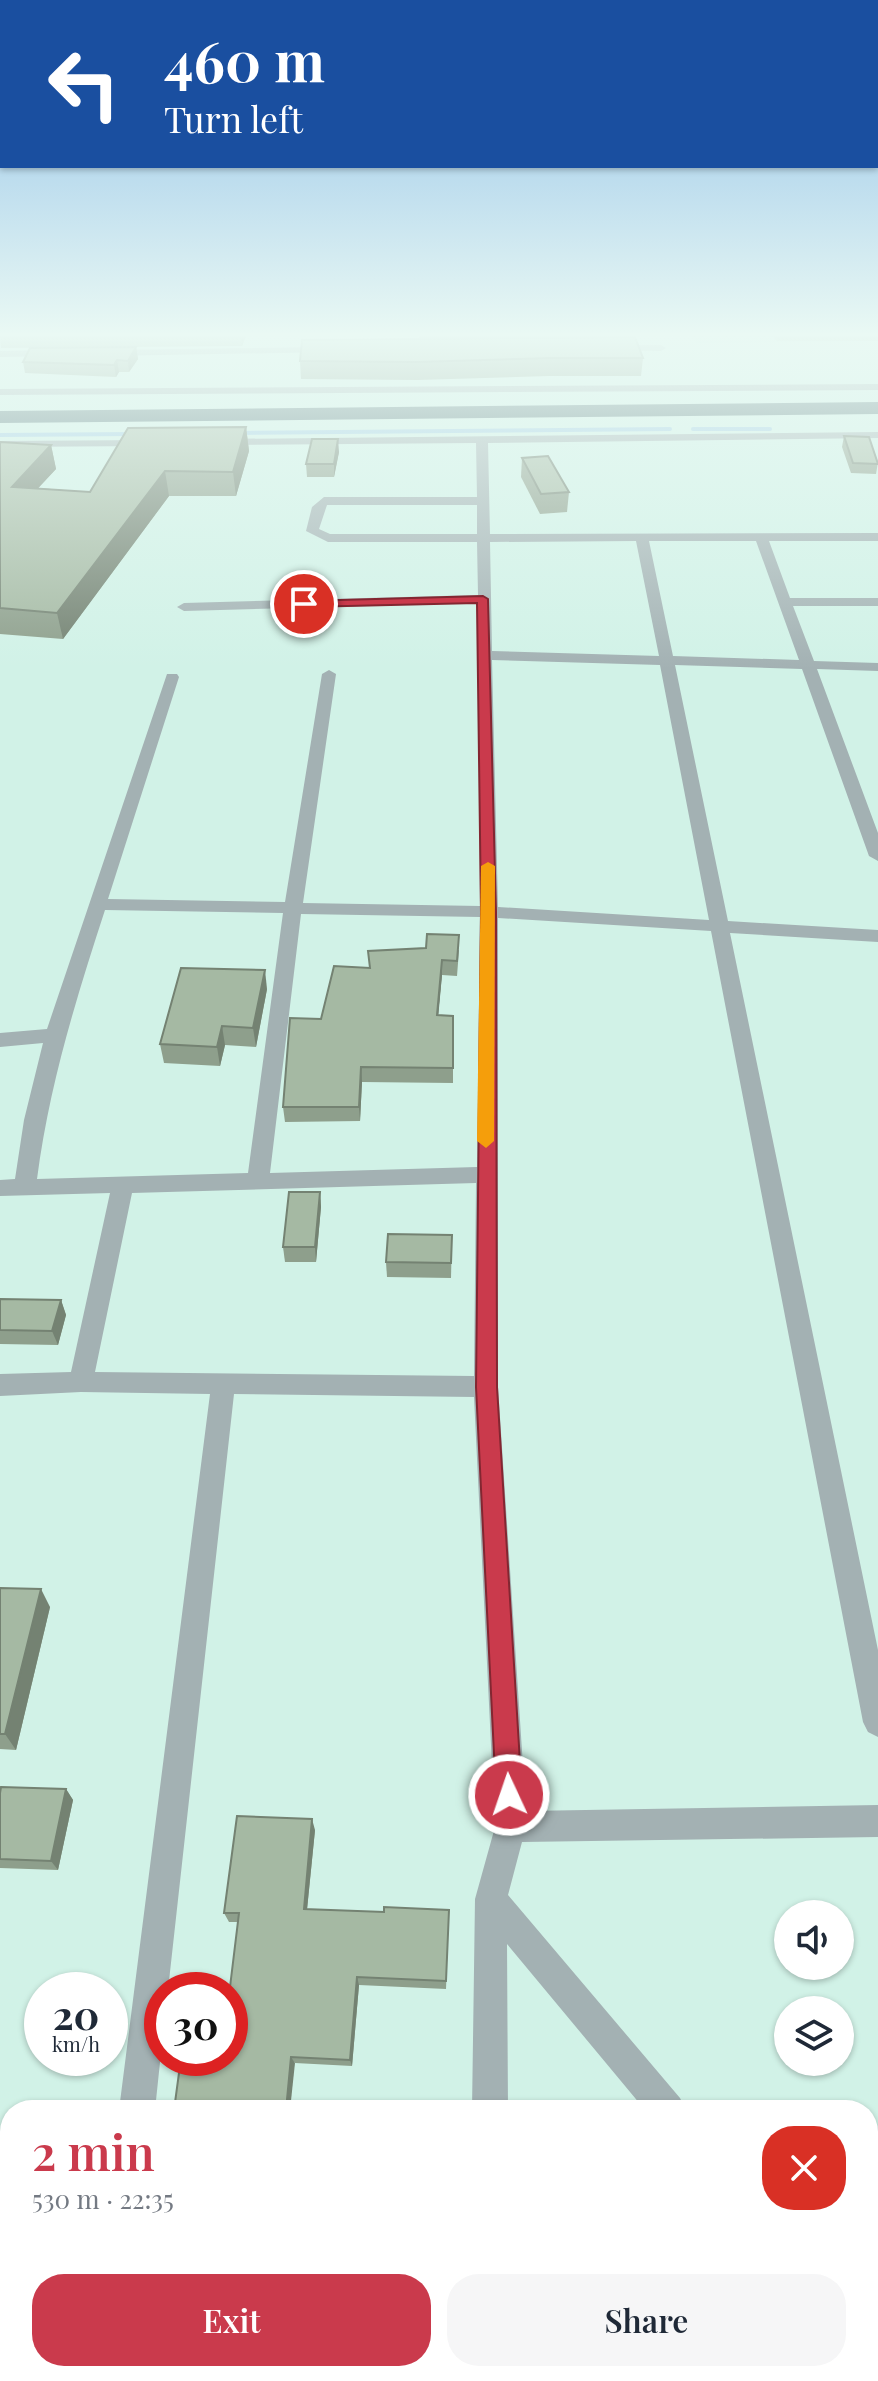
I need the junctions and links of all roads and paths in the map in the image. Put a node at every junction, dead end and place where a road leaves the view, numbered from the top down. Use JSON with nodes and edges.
{"nodes":[{"id":1,"x":482,"y":447,"type":"edge"},
{"id":2,"x":482,"y":501,"type":"junction"},
{"id":3,"x":482,"y":537,"type":"junction"},
{"id":4,"x":642,"y":537,"type":"junction"},
{"id":5,"x":761,"y":537,"type":"junction"},
{"id":6,"x":878,"y":537,"type":"edge"},
{"id":7,"x":483,"y":599,"type":"junction"},
{"id":8,"x":787,"y":602,"type":"junction"},
{"id":9,"x":878,"y":602,"type":"edge"},
{"id":10,"x":184,"y":607,"type":"dead end"},
{"id":11,"x":483,"y":655,"type":"junction"},
{"id":12,"x":667,"y":663,"type":"junction"},
{"id":13,"x":809,"y":665,"type":"junction"},
{"id":14,"x":878,"y":667,"type":"edge"},
{"id":15,"x":329,"y":674,"type":"dead end"},
{"id":16,"x":172,"y":677,"type":"dead end"},
{"id":17,"x":878,"y":856,"type":"edge"},
{"id":18,"x":99,"y":904,"type":"junction"},
{"id":19,"x":293,"y":908,"type":"junction"},
{"id":20,"x":489,"y":912,"type":"junction"},
{"id":21,"x":719,"y":925,"type":"junction"},
{"id":22,"x":878,"y":936,"type":"edge"},
{"id":23,"x":55,"y":1035,"type":"junction"},
{"id":24,"x":0,"y":1040,"type":"edge"},
{"id":25,"x":485,"y":1175,"type":"junction"},
{"id":26,"x":258,"y":1181,"type":"junction"},
{"id":27,"x":123,"y":1184,"type":"junction"},
{"id":28,"x":25,"y":1186,"type":"junction"},
{"id":29,"x":0,"y":1188,"type":"edge"},
{"id":30,"x":81,"y":1382,"type":"junction"},
{"id":31,"x":0,"y":1385,"type":"edge"},
{"id":32,"x":223,"y":1386,"type":"junction"},
{"id":33,"x":486,"y":1387,"type":"junction"},
{"id":34,"x":878,"y":1722,"type":"edge"},
{"id":35,"x":878,"y":1821,"type":"edge"},
{"id":36,"x":511,"y":1827,"type":"junction"},
{"id":37,"x":491,"y":1899,"type":"junction"},
{"id":38,"x":138,"y":2100,"type":"edge"},
{"id":39,"x":490,"y":2100,"type":"edge"},
{"id":40,"x":660,"y":2100,"type":"edge"}],
"edges":[{"from":1,"to":2,"type":"street"},
{"from":2,"to":3,"type":"street"},
{"from":2,"to":3,"type":"street"},
{"from":3,"to":4,"type":"street"},
{"from":3,"to":7,"type":"street"},
{"from":4,"to":5,"type":"street"},
{"from":4,"to":12,"type":"street"},
{"from":5,"to":6,"type":"street"},
{"from":5,"to":8,"type":"street"},
{"from":7,"to":10,"type":"street"},
{"from":7,"to":11,"type":"street"},
{"from":8,"to":9,"type":"street"},
{"from":8,"to":13,"type":"street"},
{"from":11,"to":12,"type":"street"},
{"from":11,"to":20,"type":"street"},
{"from":12,"to":13,"type":"street"},
{"from":12,"to":21,"type":"street"},
{"from":13,"to":14,"type":"street"},
{"from":13,"to":17,"type":"street"},
{"from":15,"to":19,"type":"street"},
{"from":16,"to":18,"type":"street"},
{"from":18,"to":19,"type":"street"},
{"from":18,"to":23,"type":"street"},
{"from":19,"to":20,"type":"street"},
{"from":19,"to":26,"type":"street"},
{"from":20,"to":21,"type":"street"},
{"from":20,"to":25,"type":"street"},
{"from":21,"to":22,"type":"street"},
{"from":21,"to":34,"type":"street"},
{"from":23,"to":24,"type":"street"},
{"from":23,"to":28,"type":"street"},
{"from":25,"to":26,"type":"street"},
{"from":25,"to":33,"type":"street"},
{"from":26,"to":27,"type":"street"},
{"from":27,"to":28,"type":"street"},
{"from":27,"to":30,"type":"street"},
{"from":28,"to":29,"type":"street"},
{"from":30,"to":31,"type":"street"},
{"from":30,"to":32,"type":"street"},
{"from":32,"to":33,"type":"street"},
{"from":32,"to":38,"type":"street"},
{"from":33,"to":36,"type":"street"},
{"from":35,"to":36,"type":"street"},
{"from":36,"to":37,"type":"street"},
{"from":37,"to":39,"type":"street"},
{"from":37,"to":40,"type":"street"}]}
